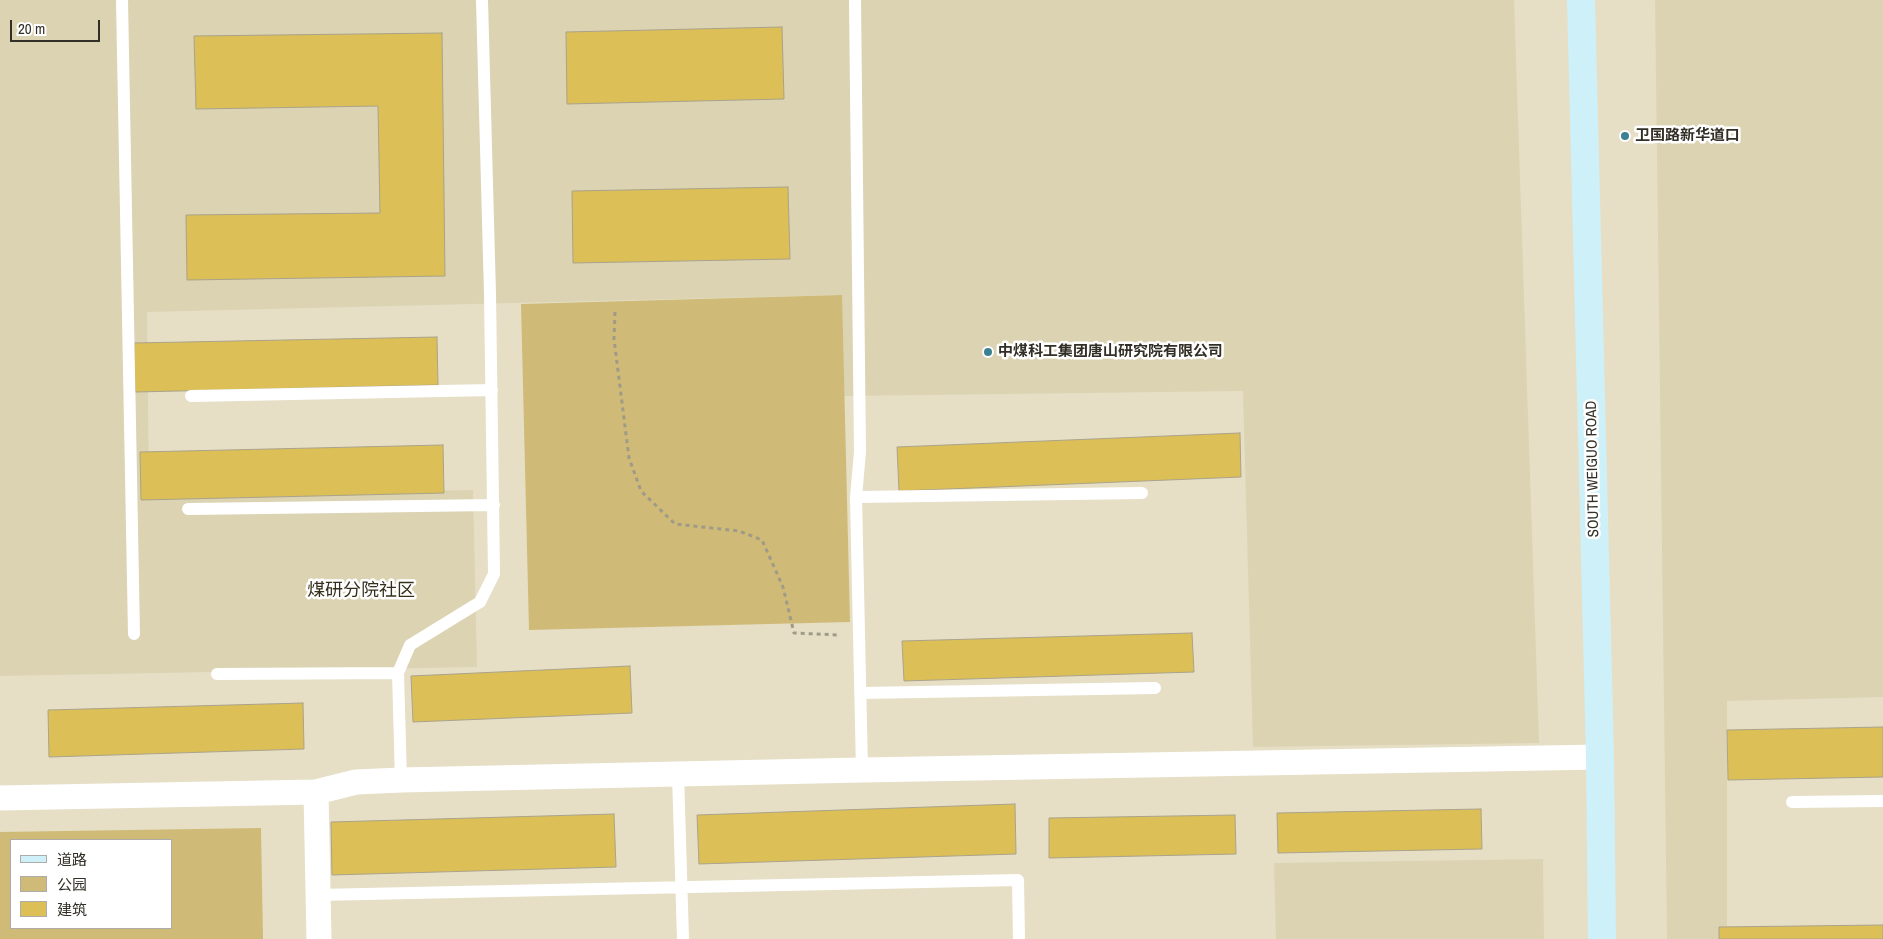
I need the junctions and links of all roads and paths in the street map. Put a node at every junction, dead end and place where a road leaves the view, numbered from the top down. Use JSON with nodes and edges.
{"nodes":[{"id":1,"x":122,"y":0,"type":"edge"},
{"id":2,"x":482,"y":0,"type":"edge"},
{"id":3,"x":855,"y":0,"type":"edge"},
{"id":4,"x":1581,"y":0,"type":"edge"},
{"id":5,"x":615,"y":312,"type":"dead end"},
{"id":6,"x":492,"y":390,"type":"junction"},
{"id":7,"x":191,"y":396,"type":"dead end"},
{"id":8,"x":1142,"y":493,"type":"dead end"},
{"id":9,"x":856,"y":497,"type":"junction"},
{"id":10,"x":494,"y":505,"type":"junction"},
{"id":11,"x":188,"y":509,"type":"dead end"},
{"id":12,"x":134,"y":634,"type":"dead end"},
{"id":13,"x":860,"y":636,"type":"junction"},
{"id":14,"x":398,"y":673,"type":"junction"},
{"id":15,"x":217,"y":674,"type":"dead end"},
{"id":16,"x":1155,"y":688,"type":"dead end"},
{"id":17,"x":860,"y":694,"type":"junction"},
{"id":18,"x":1600,"y":757,"type":"junction"},
{"id":19,"x":862,"y":770,"type":"junction"},
{"id":20,"x":678,"y":774,"type":"junction"},
{"id":21,"x":402,"y":780,"type":"junction"},
{"id":22,"x":316,"y":792,"type":"junction"},
{"id":23,"x":0,"y":798,"type":"edge"},
{"id":24,"x":1883,"y":801,"type":"edge"},
{"id":25,"x":1792,"y":802,"type":"dead end"},
{"id":26,"x":682,"y":887,"type":"junction"},
{"id":27,"x":318,"y":895,"type":"junction"},
{"id":28,"x":319,"y":939,"type":"edge"},
{"id":29,"x":683,"y":939,"type":"edge"},
{"id":30,"x":1018,"y":939,"type":"edge"},
{"id":31,"x":1602,"y":939,"type":"edge"}],
"edges":[{"from":1,"to":12,"type":"lane"},
{"from":2,"to":6,"type":"lane"},
{"from":3,"to":9,"type":"lane"},
{"from":4,"to":18,"type":"main road","name":"SOUTH WEIGUO ROAD"},
{"from":5,"to":13,"type":"path"},
{"from":6,"to":7,"type":"lane"},
{"from":6,"to":10,"type":"lane"},
{"from":8,"to":9,"type":"lane"},
{"from":9,"to":13,"type":"lane"},
{"from":10,"to":11,"type":"lane"},
{"from":10,"to":14,"type":"lane"},
{"from":13,"to":17,"type":"lane"},
{"from":14,"to":15,"type":"lane"},
{"from":14,"to":21,"type":"lane"},
{"from":16,"to":17,"type":"lane"},
{"from":17,"to":19,"type":"lane"},
{"from":18,"to":19,"type":"street"},
{"from":18,"to":31,"type":"main road","name":"SOUTH WEIGUO ROAD"},
{"from":19,"to":20,"type":"street"},
{"from":20,"to":21,"type":"street"},
{"from":20,"to":26,"type":"lane"},
{"from":21,"to":22,"type":"street"},
{"from":22,"to":23,"type":"street"},
{"from":22,"to":27,"type":"street"},
{"from":24,"to":25,"type":"lane"},
{"from":26,"to":27,"type":"lane"},
{"from":26,"to":29,"type":"lane"},
{"from":26,"to":30,"type":"lane"},
{"from":27,"to":28,"type":"street"}]}
